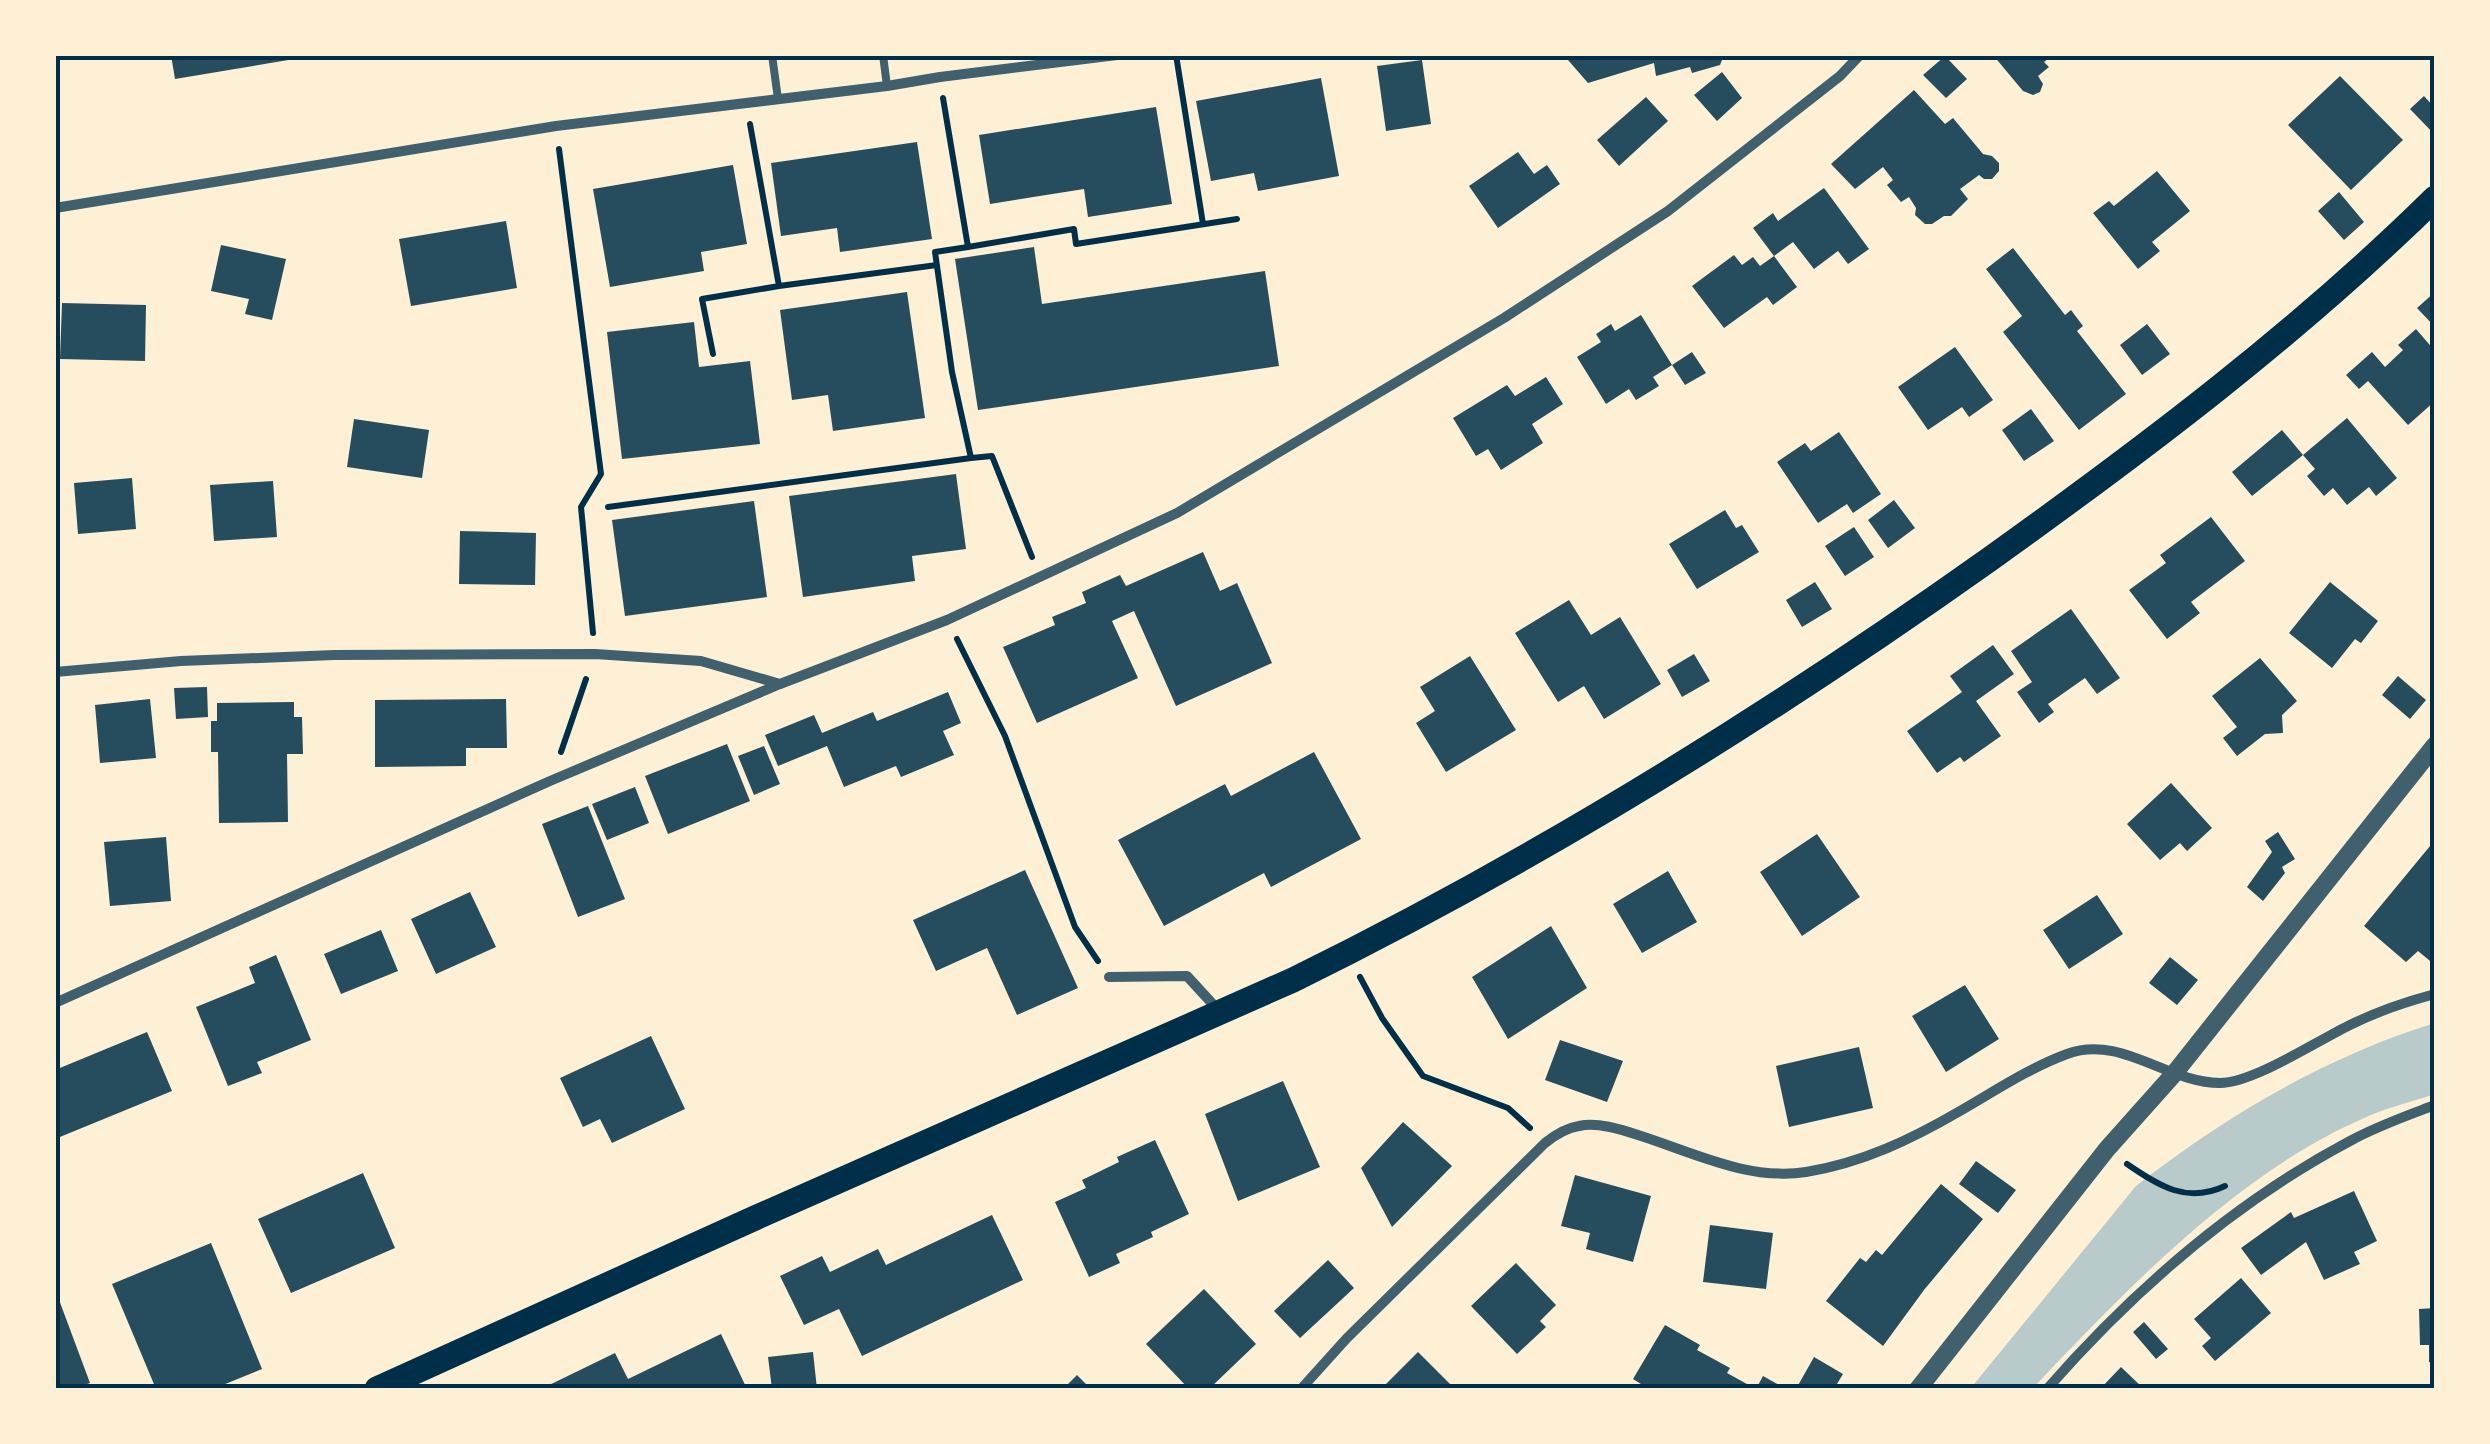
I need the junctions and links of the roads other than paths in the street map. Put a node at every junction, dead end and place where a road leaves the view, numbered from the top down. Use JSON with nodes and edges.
{"nodes":[{"id":1,"x":772,"y":55,"type":"edge"},
{"id":2,"x":883,"y":55,"type":"edge"},
{"id":3,"x":1117,"y":55,"type":"edge"},
{"id":4,"x":1860,"y":55,"type":"edge"},
{"id":5,"x":888,"y":86,"type":"junction"},
{"id":6,"x":778,"y":100,"type":"junction"},
{"id":7,"x":2435,"y":198,"type":"edge"},
{"id":8,"x":55,"y":208,"type":"edge"},
{"id":9,"x":55,"y":672,"type":"edge"},
{"id":10,"x":780,"y":684,"type":"junction"},
{"id":11,"x":2435,"y":745,"type":"edge"},
{"id":12,"x":1108,"y":976,"type":"road end"},
{"id":13,"x":2435,"y":994,"type":"edge"},
{"id":14,"x":55,"y":1003,"type":"edge"},
{"id":15,"x":1221,"y":1012,"type":"junction"},
{"id":16,"x":2173,"y":1074,"type":"junction"},
{"id":17,"x":2435,"y":1105,"type":"edge"},
{"id":18,"x":378,"y":1389,"type":"edge"},
{"id":19,"x":1301,"y":1389,"type":"edge"},
{"id":20,"x":1918,"y":1389,"type":"edge"},
{"id":21,"x":2047,"y":1389,"type":"edge"}],
"edges":[{"from":1,"to":6,"type":"lane"},
{"from":2,"to":5,"type":"lane"},
{"from":3,"to":5,"type":"street"},
{"from":4,"to":10,"type":"street"},
{"from":5,"to":6,"type":"street"},
{"from":6,"to":8,"type":"street"},
{"from":7,"to":15,"type":"main road"},
{"from":9,"to":10,"type":"street"},
{"from":10,"to":14,"type":"street"},
{"from":11,"to":16,"type":"street"},
{"from":12,"to":15,"type":"street"},
{"from":13,"to":16,"type":"street"},
{"from":15,"to":18,"type":"main road"},
{"from":16,"to":19,"type":"street"},
{"from":16,"to":20,"type":"street"},
{"from":17,"to":21,"type":"street"}]}
